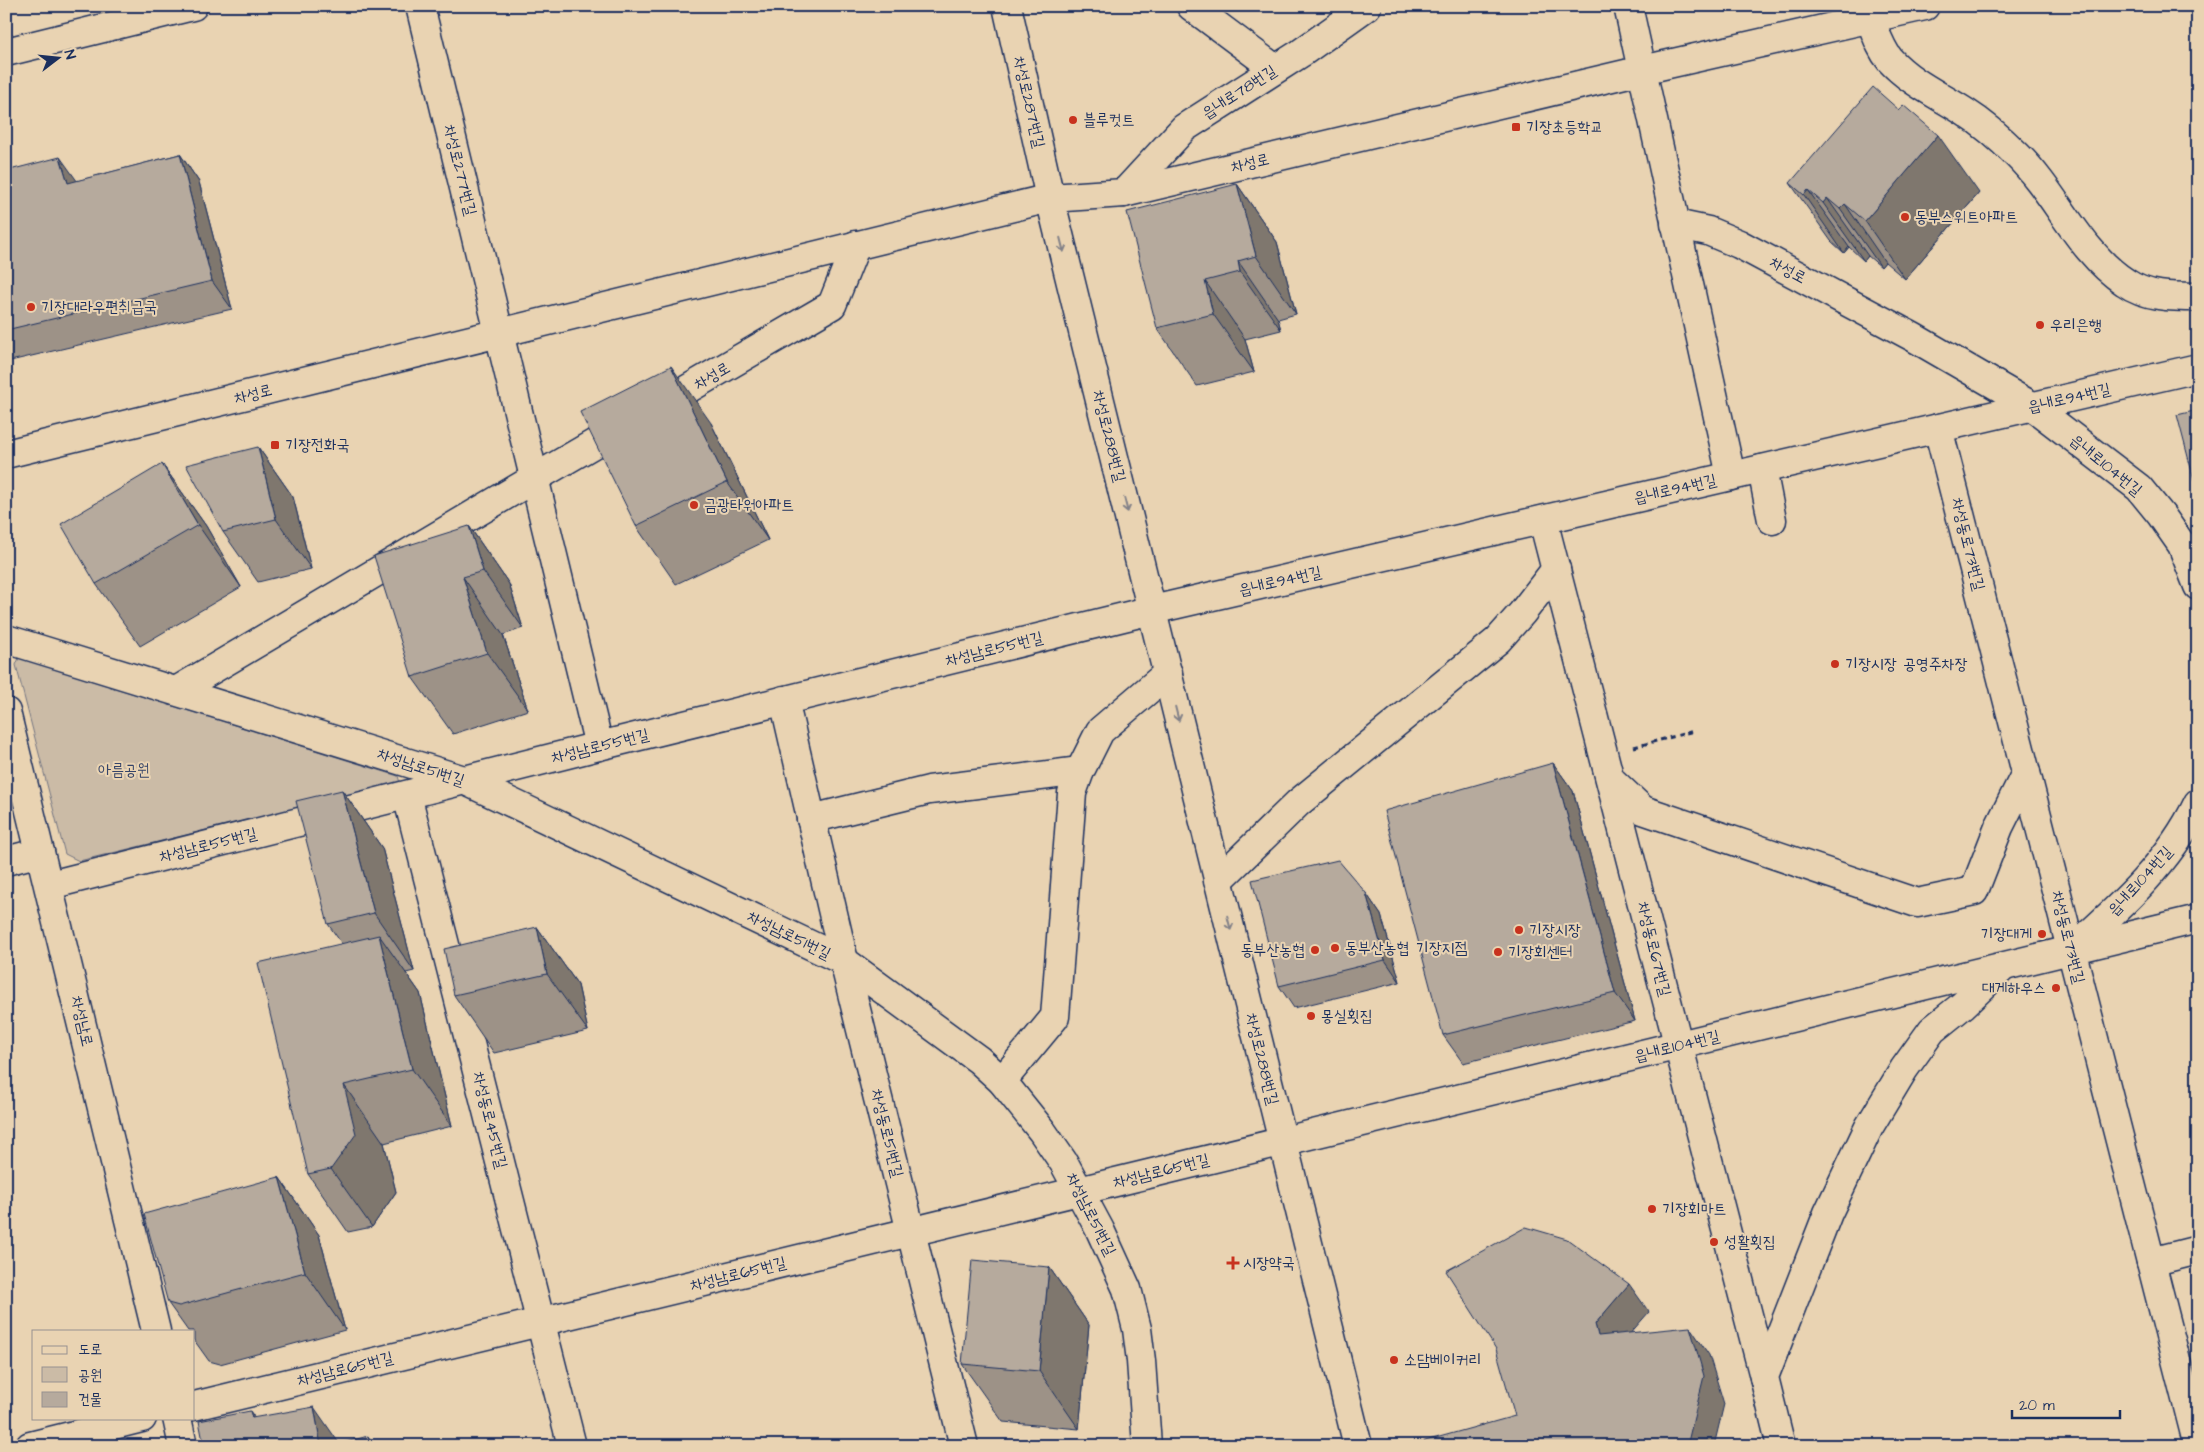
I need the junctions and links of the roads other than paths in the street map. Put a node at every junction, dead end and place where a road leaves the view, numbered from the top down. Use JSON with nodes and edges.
{"nodes":[{"id":1,"x":193,"y":6,"type":"edge"},
{"id":2,"x":420,"y":6,"type":"edge"},
{"id":3,"x":1007,"y":6,"type":"edge"},
{"id":4,"x":1191,"y":6,"type":"edge"},
{"id":5,"x":1367,"y":6,"type":"edge"},
{"id":6,"x":1628,"y":6,"type":"edge"},
{"id":7,"x":1925,"y":6,"type":"edge"},
{"id":8,"x":1886,"y":13,"type":"edge"},
{"id":9,"x":6,"y":52,"type":"edge"},
{"id":10,"x":1274,"y":68,"type":"junction"},
{"id":11,"x":1642,"y":70,"type":"junction"},
{"id":12,"x":1124,"y":193,"type":"junction"},
{"id":13,"x":1050,"y":198,"type":"junction"},
{"id":14,"x":1676,"y":224,"type":"junction"},
{"id":15,"x":856,"y":246,"type":"junction"},
{"id":16,"x":2198,"y":297,"type":"edge"},
{"id":17,"x":500,"y":334,"type":"junction"},
{"id":18,"x":2198,"y":368,"type":"edge"},
{"id":19,"x":2032,"y":406,"type":"junction"},
{"id":20,"x":1938,"y":428,"type":"junction"},
{"id":21,"x":6,"y":454,"type":"edge"},
{"id":22,"x":1762,"y":469,"type":"junction"},
{"id":23,"x":1731,"y":476,"type":"junction"},
{"id":24,"x":535,"y":478,"type":"junction"},
{"id":25,"x":1543,"y":520,"type":"junction"},
{"id":26,"x":1772,"y":520,"type":"dead end"},
{"id":27,"x":1556,"y":569,"type":"junction"},
{"id":28,"x":2198,"y":586,"type":"edge"},
{"id":29,"x":1152,"y":610,"type":"junction"},
{"id":30,"x":6,"y":639,"type":"edge"},
{"id":31,"x":1168,"y":673,"type":"junction"},
{"id":32,"x":176,"y":691,"type":"junction"},
{"id":33,"x":784,"y":700,"type":"junction"},
{"id":34,"x":6,"y":712,"type":"edge"},
{"id":35,"x":599,"y":746,"type":"junction"},
{"id":36,"x":1608,"y":768,"type":"junction"},
{"id":37,"x":1080,"y":771,"type":"junction"},
{"id":38,"x":2026,"y":773,"type":"junction"},
{"id":39,"x":464,"y":780,"type":"junction"},
{"id":40,"x":407,"y":794,"type":"junction"},
{"id":41,"x":2198,"y":803,"type":"edge"},
{"id":42,"x":811,"y":819,"type":"junction"},
{"id":43,"x":40,"y":852,"type":"junction"},
{"id":44,"x":6,"y":861,"type":"edge"},
{"id":45,"x":1218,"y":881,"type":"junction"},
{"id":46,"x":50,"y":885,"type":"junction"},
{"id":47,"x":2198,"y":919,"type":"edge"},
{"id":48,"x":2071,"y":950,"type":"junction"},
{"id":49,"x":844,"y":961,"type":"junction"},
{"id":50,"x":2003,"y":967,"type":"junction"},
{"id":51,"x":1678,"y":1046,"type":"junction"},
{"id":52,"x":1002,"y":1081,"type":"junction"},
{"id":53,"x":1283,"y":1142,"type":"junction"},
{"id":54,"x":1080,"y":1190,"type":"junction"},
{"id":55,"x":912,"y":1232,"type":"junction"},
{"id":56,"x":2198,"y":1250,"type":"edge"},
{"id":57,"x":2151,"y":1262,"type":"junction"},
{"id":58,"x":540,"y":1322,"type":"junction"},
{"id":59,"x":156,"y":1330,"type":"edge"},
{"id":60,"x":1764,"y":1377,"type":"junction"},
{"id":61,"x":195,"y":1406,"type":"edge"},
{"id":62,"x":134,"y":1420,"type":"edge"},
{"id":63,"x":177,"y":1420,"type":"edge"},
{"id":64,"x":30,"y":1446,"type":"edge"},
{"id":65,"x":183,"y":1446,"type":"edge"},
{"id":66,"x":572,"y":1446,"type":"edge"},
{"id":67,"x":964,"y":1446,"type":"edge"},
{"id":68,"x":1147,"y":1446,"type":"edge"},
{"id":69,"x":1358,"y":1446,"type":"edge"},
{"id":70,"x":1782,"y":1446,"type":"edge"},
{"id":71,"x":2198,"y":1446,"type":"edge"}],
"edges":[{"from":1,"to":9,"type":"street"},
{"from":2,"to":17,"type":"street","name":"차성로277번길"},
{"from":3,"to":13,"type":"street","name":"차성로287번길"},
{"from":4,"to":10,"type":"street"},
{"from":5,"to":10,"type":"street","name":"읍내로78번길"},
{"from":6,"to":11,"type":"street"},
{"from":7,"to":8,"type":"street","name":"차성로"},
{"from":8,"to":11,"type":"street","name":"차성로"},
{"from":8,"to":16,"type":"street"},
{"from":10,"to":12,"type":"street","name":"읍내로78번길"},
{"from":11,"to":12,"type":"street","name":"차성로"},
{"from":11,"to":14,"type":"street"},
{"from":12,"to":13,"type":"street","name":"차성로"},
{"from":13,"to":15,"type":"street","name":"차성로"},
{"from":13,"to":29,"type":"street","name":"차성로288번길","one_way":true},
{"from":14,"to":19,"type":"street","name":"차성로"},
{"from":14,"to":23,"type":"street"},
{"from":15,"to":17,"type":"street","name":"차성로"},
{"from":15,"to":24,"type":"street","name":"차성로"},
{"from":17,"to":21,"type":"street","name":"차성로"},
{"from":17,"to":24,"type":"street"},
{"from":18,"to":19,"type":"street","name":"읍내로94번길"},
{"from":19,"to":20,"type":"street","name":"읍내로94번길"},
{"from":19,"to":28,"type":"street","name":"읍내로104번길"},
{"from":20,"to":22,"type":"street","name":"읍내로94번길"},
{"from":20,"to":38,"type":"street","name":"차성동로73번길"},
{"from":22,"to":23,"type":"street","name":"읍내로94번길"},
{"from":22,"to":26,"type":"street"},
{"from":23,"to":25,"type":"street","name":"읍내로94번길"},
{"from":24,"to":32,"type":"street"},
{"from":24,"to":35,"type":"street"},
{"from":25,"to":27,"type":"street","name":"차성동로67번길"},
{"from":25,"to":29,"type":"street","name":"읍내로94번길"},
{"from":27,"to":36,"type":"street","name":"차성동로67번길"},
{"from":27,"to":45,"type":"street"},
{"from":29,"to":31,"type":"street","name":"차성로288번길"},
{"from":29,"to":33,"type":"street","name":"차성남로55번길"},
{"from":30,"to":32,"type":"street","name":"차성남로51번길"},
{"from":31,"to":37,"type":"street"},
{"from":31,"to":45,"type":"street","name":"차성로288번길","one_way":true},
{"from":32,"to":39,"type":"street","name":"차성남로51번길"},
{"from":33,"to":35,"type":"street","name":"차성남로55번길"},
{"from":33,"to":42,"type":"street","name":"차성동로51번길"},
{"from":34,"to":43,"type":"street","name":"차성남로"},
{"from":35,"to":39,"type":"street","name":"차성남로55번길"},
{"from":36,"to":38,"type":"street"},
{"from":36,"to":51,"type":"street","name":"차성동로67번길"},
{"from":37,"to":42,"type":"street"},
{"from":37,"to":52,"type":"street"},
{"from":38,"to":48,"type":"street","name":"차성동로73번길"},
{"from":39,"to":40,"type":"street","name":"차성남로55번길"},
{"from":39,"to":49,"type":"street","name":"차성남로51번길"},
{"from":40,"to":46,"type":"street","name":"차성남로55번길"},
{"from":40,"to":58,"type":"street","name":"차성동로45번길"},
{"from":41,"to":48,"type":"street","name":"읍내로104번길"},
{"from":42,"to":49,"type":"street","name":"차성동로51번길"},
{"from":43,"to":44,"type":"street"},
{"from":43,"to":46,"type":"street","name":"차성남로"},
{"from":45,"to":53,"type":"street","name":"차성로288번길","one_way":true},
{"from":46,"to":59,"type":"street","name":"차성남로"},
{"from":47,"to":48,"type":"street","name":"읍내로104번길"},
{"from":48,"to":50,"type":"street","name":"읍내로104번길"},
{"from":48,"to":57,"type":"street","name":"차성동로73번길"},
{"from":49,"to":52,"type":"street","name":"차성남로51번길"},
{"from":49,"to":55,"type":"street","name":"차성동로51번길"},
{"from":50,"to":51,"type":"street","name":"읍내로104번길"},
{"from":50,"to":60,"type":"street"},
{"from":51,"to":53,"type":"street","name":"읍내로104번길"},
{"from":51,"to":60,"type":"street","name":"차성동로67번길"},
{"from":52,"to":54,"type":"street","name":"차성남로51번길"},
{"from":53,"to":54,"type":"street","name":"차성남로65번길"},
{"from":53,"to":69,"type":"street","name":"차성로288번길"},
{"from":54,"to":55,"type":"street","name":"차성남로65번길"},
{"from":54,"to":68,"type":"street","name":"차성남로51번길"},
{"from":55,"to":58,"type":"street","name":"차성남로65번길"},
{"from":55,"to":67,"type":"street","name":"차성동로51번길"},
{"from":56,"to":57,"type":"street"},
{"from":57,"to":71,"type":"street","name":"차성동로73번길"},
{"from":58,"to":61,"type":"street","name":"차성남로65번길"},
{"from":58,"to":66,"type":"street","name":"차성동로45번길"},
{"from":60,"to":70,"type":"street","name":"차성동로67번길"},
{"from":62,"to":64,"type":"street"},
{"from":63,"to":65,"type":"street"}]}
